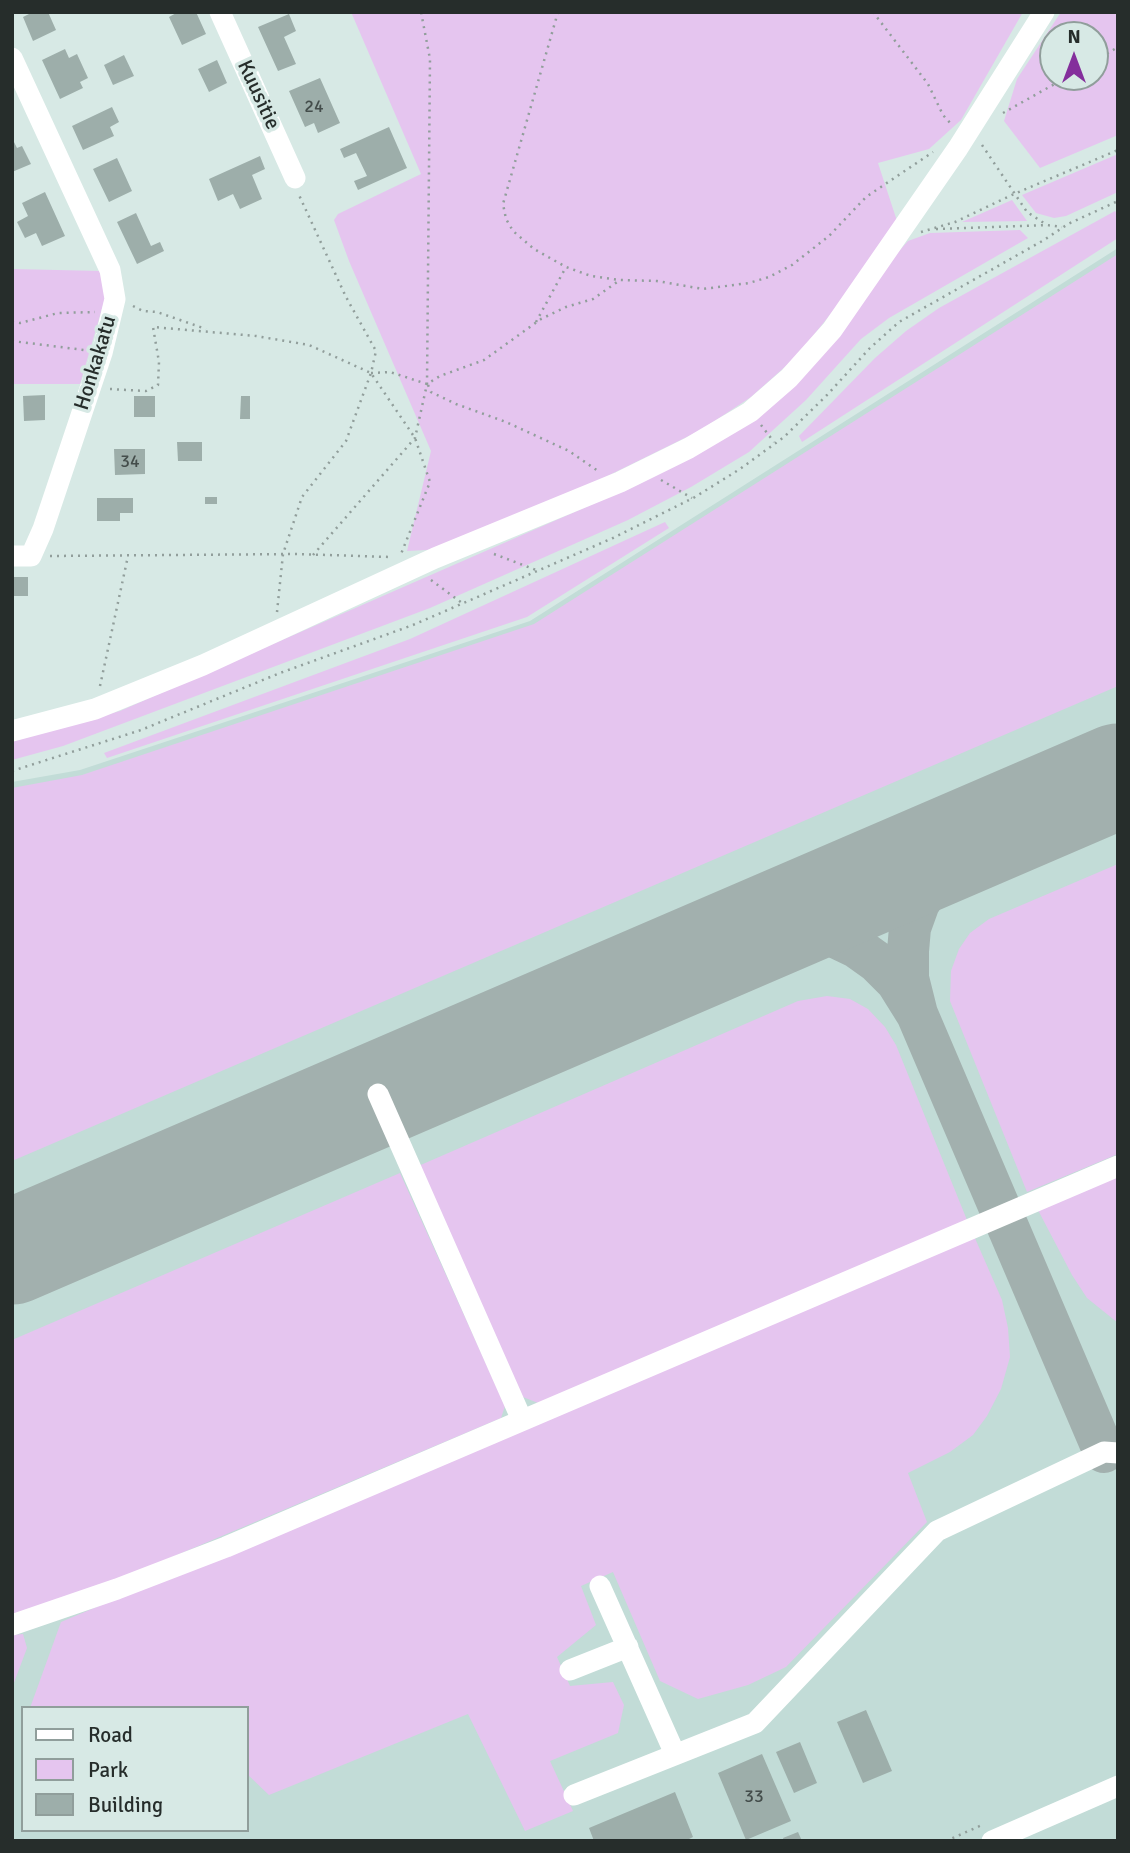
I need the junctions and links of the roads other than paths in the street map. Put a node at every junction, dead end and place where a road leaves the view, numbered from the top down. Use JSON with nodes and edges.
{"nodes":[{"id":1,"x":220,"y":12,"type":"edge"},
{"id":2,"x":1044,"y":12,"type":"edge"},
{"id":3,"x":12,"y":58,"type":"edge"},
{"id":4,"x":295,"y":178,"type":"road end"},
{"id":5,"x":21,"y":556,"type":"edge"},
{"id":6,"x":12,"y":731,"type":"edge"},
{"id":7,"x":379,"y":1094,"type":"dead end"},
{"id":8,"x":1118,"y":1166,"type":"edge"},
{"id":9,"x":522,"y":1420,"type":"junction"},
{"id":10,"x":1118,"y":1453,"type":"edge"},
{"id":11,"x":600,"y":1586,"type":"dead end"},
{"id":12,"x":12,"y":1626,"type":"edge"},
{"id":13,"x":628,"y":1647,"type":"junction"},
{"id":14,"x":570,"y":1670,"type":"dead end"},
{"id":15,"x":675,"y":1754,"type":"junction"},
{"id":16,"x":1118,"y":1786,"type":"edge"},
{"id":17,"x":574,"y":1795,"type":"dead end"},
{"id":18,"x":992,"y":1841,"type":"edge"}],
"edges":[{"from":1,"to":4,"type":"street","name":"Kuusitie"},
{"from":2,"to":6,"type":"street"},
{"from":3,"to":5,"type":"street","name":"Honkakatu"},
{"from":7,"to":9,"type":"street"},
{"from":8,"to":9,"type":"street"},
{"from":9,"to":12,"type":"street"},
{"from":10,"to":15,"type":"street"},
{"from":11,"to":13,"type":"street"},
{"from":13,"to":14,"type":"street"},
{"from":13,"to":15,"type":"street"},
{"from":15,"to":17,"type":"street"},
{"from":16,"to":18,"type":"street"}]}
